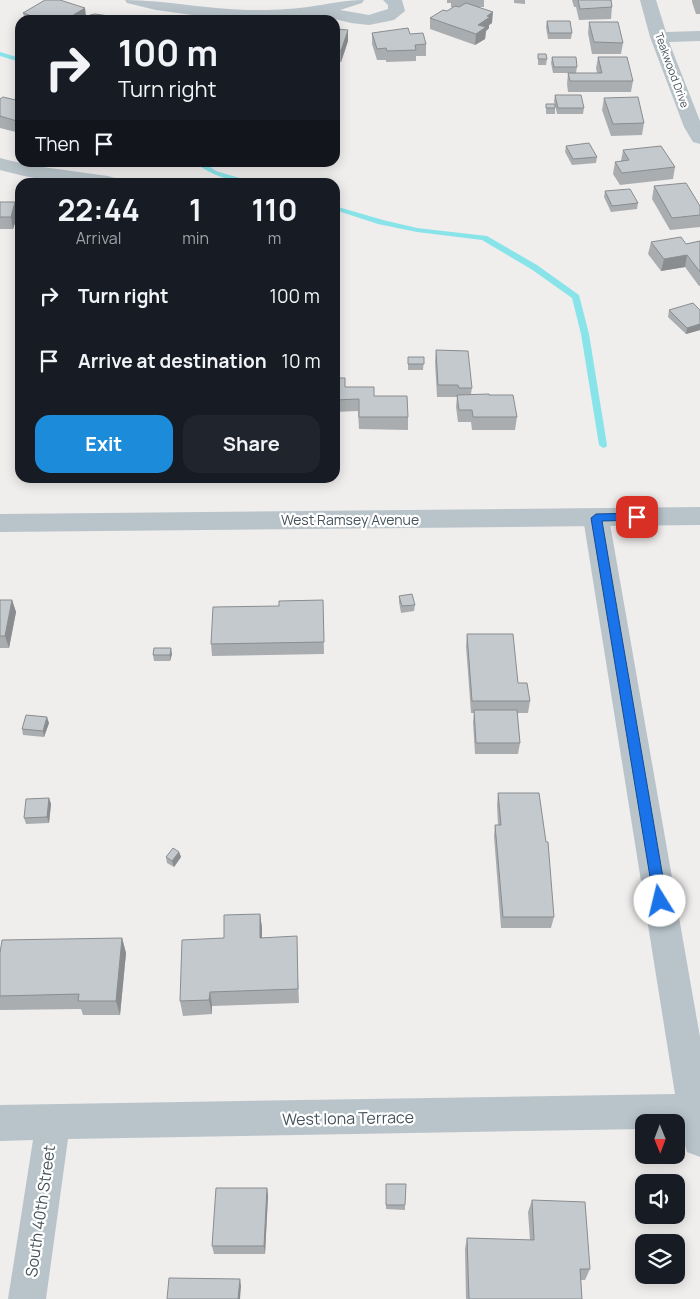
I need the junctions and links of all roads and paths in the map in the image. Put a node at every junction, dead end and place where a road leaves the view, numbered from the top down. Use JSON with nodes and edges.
{"nodes":[{"id":1,"x":133,"y":0,"type":"edge"},
{"id":2,"x":356,"y":0,"type":"edge"},
{"id":3,"x":391,"y":0,"type":"edge"},
{"id":4,"x":648,"y":0,"type":"edge"},
{"id":5,"x":318,"y":10,"type":"junction"},
{"id":6,"x":339,"y":15,"type":"edge"},
{"id":7,"x":340,"y":15,"type":"edge"},
{"id":8,"x":659,"y":36,"type":"junction"},
{"id":9,"x":700,"y":36,"type":"edge"},
{"id":10,"x":700,"y":138,"type":"edge"},
{"id":11,"x":0,"y":164,"type":"edge"},
{"id":12,"x":79,"y":178,"type":"edge"},
{"id":13,"x":700,"y":516,"type":"edge"},
{"id":14,"x":596,"y":518,"type":"junction"},
{"id":15,"x":0,"y":523,"type":"edge"},
{"id":16,"x":0,"y":1123,"type":"edge"},
{"id":17,"x":53,"y":1123,"type":"junction"},
{"id":18,"x":698,"y":1125,"type":"edge"},
{"id":19,"x":27,"y":1299,"type":"edge"}],
"edges":[{"from":1,"to":5,"type":"street"},
{"from":2,"to":5,"type":"street"},
{"from":3,"to":7,"type":"street"},
{"from":4,"to":8,"type":"street","name":"Teakwood Drive"},
{"from":5,"to":6,"type":"street"},
{"from":8,"to":9,"type":"street"},
{"from":8,"to":10,"type":"street","name":"Teakwood Drive"},
{"from":11,"to":12,"type":"street"},
{"from":13,"to":14,"type":"street","name":"West Ramsey Avenue"},
{"from":14,"to":15,"type":"street","name":"West Ramsey Avenue"},
{"from":14,"to":18,"type":"street"},
{"from":16,"to":17,"type":"street","name":"West Iona Terrace"},
{"from":17,"to":18,"type":"street","name":"West Iona Terrace"},
{"from":17,"to":19,"type":"street","name":"South 40th Street"}]}
